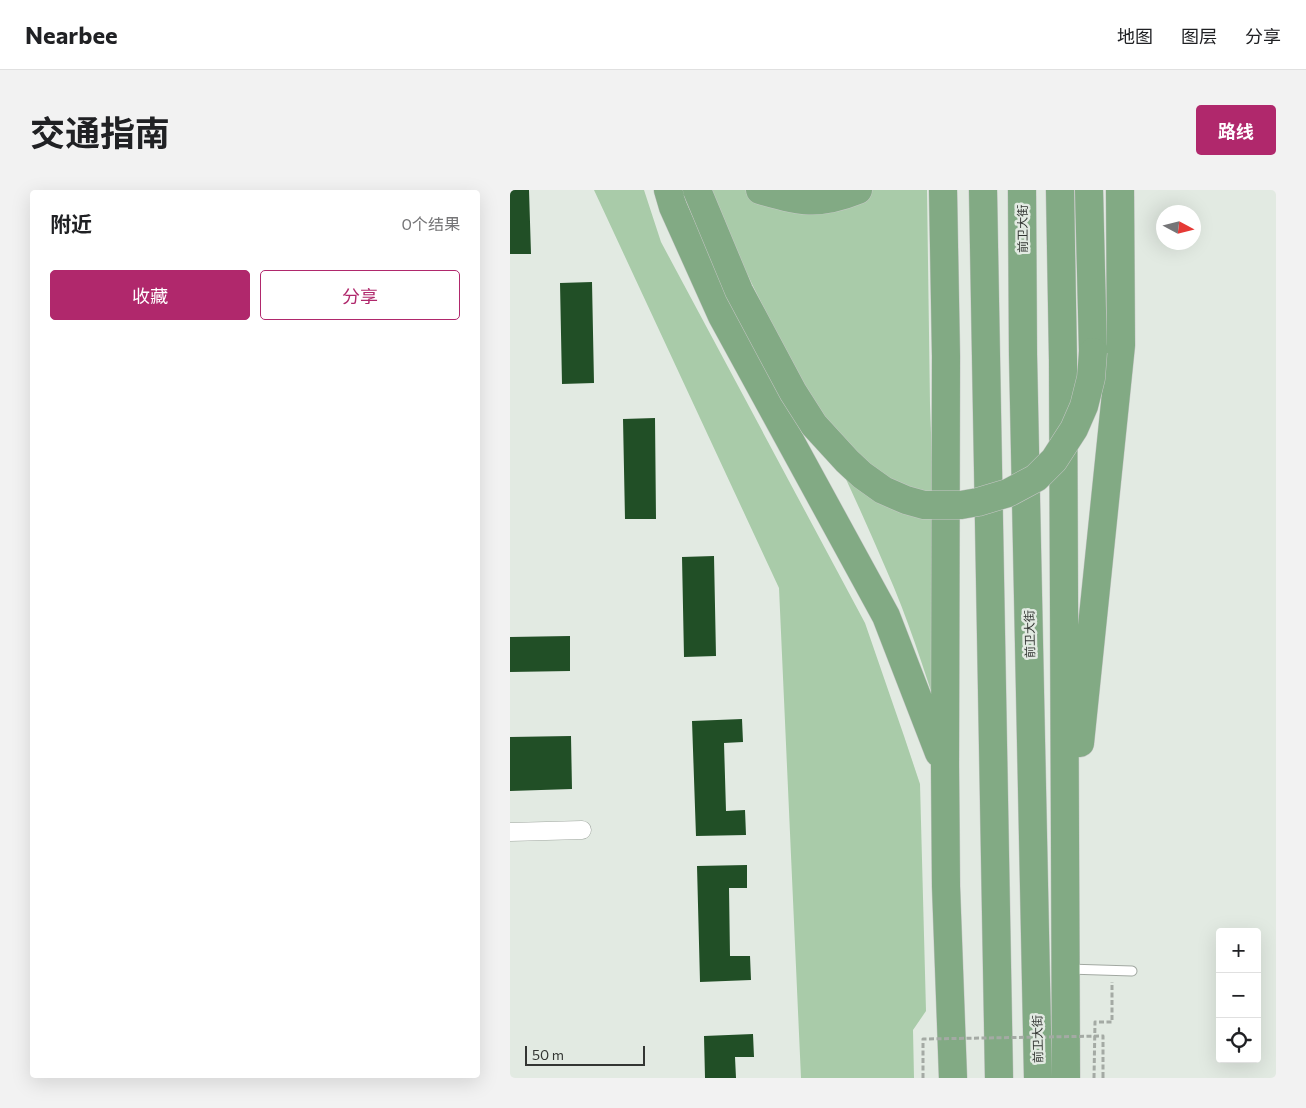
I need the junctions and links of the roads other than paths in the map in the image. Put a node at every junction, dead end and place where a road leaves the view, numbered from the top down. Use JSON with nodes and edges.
{"nodes":[{"id":1,"x":668,"y":190,"type":"edge"},
{"id":2,"x":697,"y":190,"type":"edge"},
{"id":3,"x":760,"y":190,"type":"edge"},
{"id":4,"x":858,"y":190,"type":"edge"},
{"id":5,"x":943,"y":190,"type":"edge"},
{"id":6,"x":983,"y":190,"type":"edge"},
{"id":7,"x":1022,"y":190,"type":"edge"},
{"id":8,"x":1060,"y":190,"type":"edge"},
{"id":9,"x":1089,"y":190,"type":"edge"},
{"id":10,"x":1120,"y":190,"type":"edge"},
{"id":11,"x":945,"y":766,"type":"junction"},
{"id":12,"x":582,"y":830,"type":"dead end"},
{"id":13,"x":510,"y":832,"type":"edge"},
{"id":14,"x":1065,"y":884,"type":"junction"},
{"id":15,"x":1066,"y":969,"type":"junction"},
{"id":16,"x":1132,"y":971,"type":"dead end"},
{"id":17,"x":953,"y":1078,"type":"edge"},
{"id":18,"x":999,"y":1078,"type":"edge"},
{"id":19,"x":1038,"y":1078,"type":"edge"},
{"id":20,"x":1066,"y":1078,"type":"edge"}],
"edges":[{"from":1,"to":11,"type":"highway"},
{"from":2,"to":9,"type":"highway","bridge":true},
{"from":3,"to":4,"type":"highway"},
{"from":5,"to":11,"type":"highway"},
{"from":6,"to":18,"type":"highway"},
{"from":7,"to":19,"type":"highway","name":"前卫大街"},
{"from":8,"to":14,"type":"highway"},
{"from":10,"to":14,"type":"highway"},
{"from":11,"to":17,"type":"highway"},
{"from":12,"to":13,"type":"street"},
{"from":14,"to":15,"type":"highway"},
{"from":15,"to":16,"type":"lane"},
{"from":15,"to":20,"type":"highway"}]}
